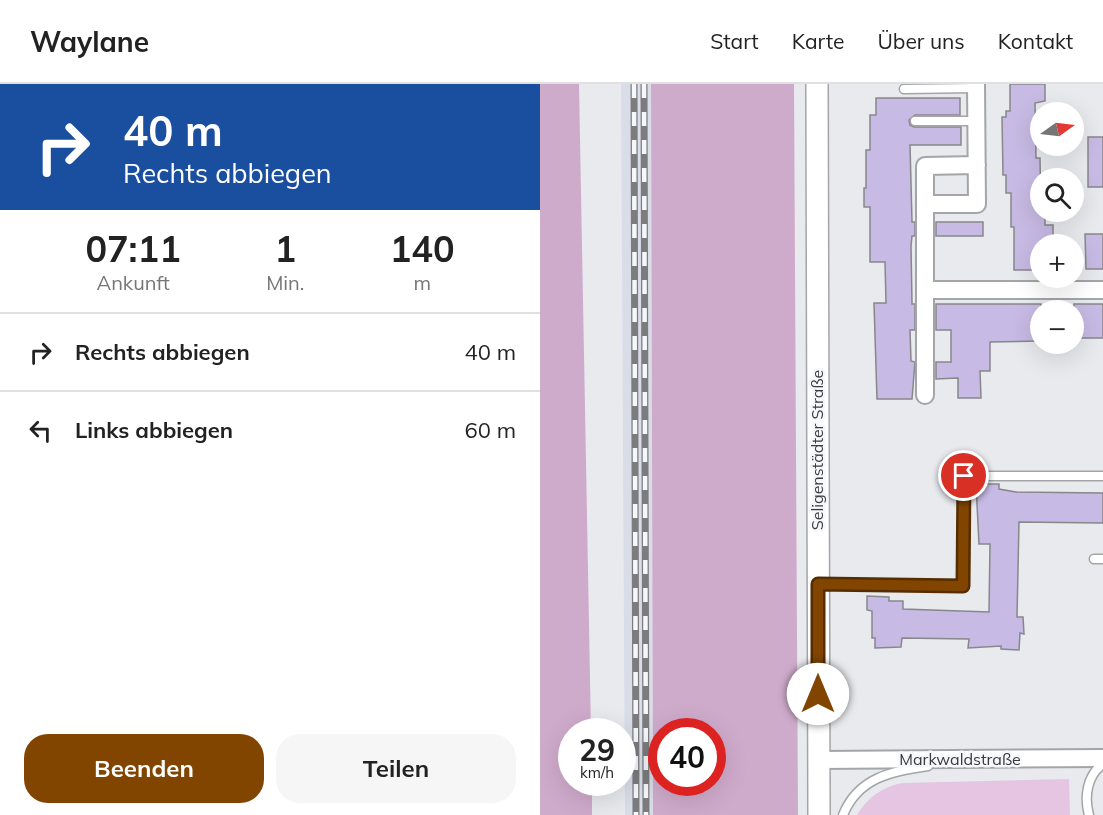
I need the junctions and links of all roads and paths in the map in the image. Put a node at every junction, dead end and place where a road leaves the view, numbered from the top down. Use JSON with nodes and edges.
{"nodes":[{"id":1,"x":976,"y":86,"type":"edge"},
{"id":2,"x":819,"y":87,"type":"edge"},
{"id":3,"x":904,"y":88,"type":"dead end"},
{"id":4,"x":915,"y":121,"type":"dead end"},
{"id":5,"x":976,"y":121,"type":"junction"},
{"id":6,"x":977,"y":165,"type":"junction"},
{"id":7,"x":926,"y":204,"type":"junction"},
{"id":8,"x":925,"y":290,"type":"junction"},
{"id":9,"x":1103,"y":290,"type":"edge"},
{"id":10,"x":925,"y":395,"type":"dead end"},
{"id":11,"x":1103,"y":476,"type":"edge"},
{"id":12,"x":818,"y":584,"type":"junction"},
{"id":13,"x":1103,"y":758,"type":"edge"},
{"id":14,"x":986,"y":759,"type":"junction"},
{"id":15,"x":818,"y":760,"type":"junction"},
{"id":16,"x":1103,"y":764,"type":"edge"},
{"id":17,"x":819,"y":815,"type":"edge"},
{"id":18,"x":843,"y":815,"type":"edge"},
{"id":19,"x":1089,"y":815,"type":"edge"}],
"edges":[{"from":1,"to":3,"type":"lane"},
{"from":1,"to":5,"type":"street"},
{"from":2,"to":12,"type":"street","name":"Seligenstädter Straße"},
{"from":4,"to":5,"type":"lane"},
{"from":5,"to":6,"type":"street"},
{"from":6,"to":7,"type":"street"},
{"from":6,"to":7,"type":"street"},
{"from":7,"to":8,"type":"street"},
{"from":8,"to":9,"type":"street"},
{"from":8,"to":10,"type":"street"},
{"from":11,"to":12,"type":"lane"},
{"from":12,"to":15,"type":"street","name":"Seligenstädter Straße"},
{"from":13,"to":14,"type":"street","name":"Markwaldstraße"},
{"from":14,"to":15,"type":"street","name":"Markwaldstraße"},
{"from":14,"to":18,"type":"lane"},
{"from":15,"to":17,"type":"street","name":"Seligenstädter Straße"},
{"from":16,"to":19,"type":"lane"}]}
